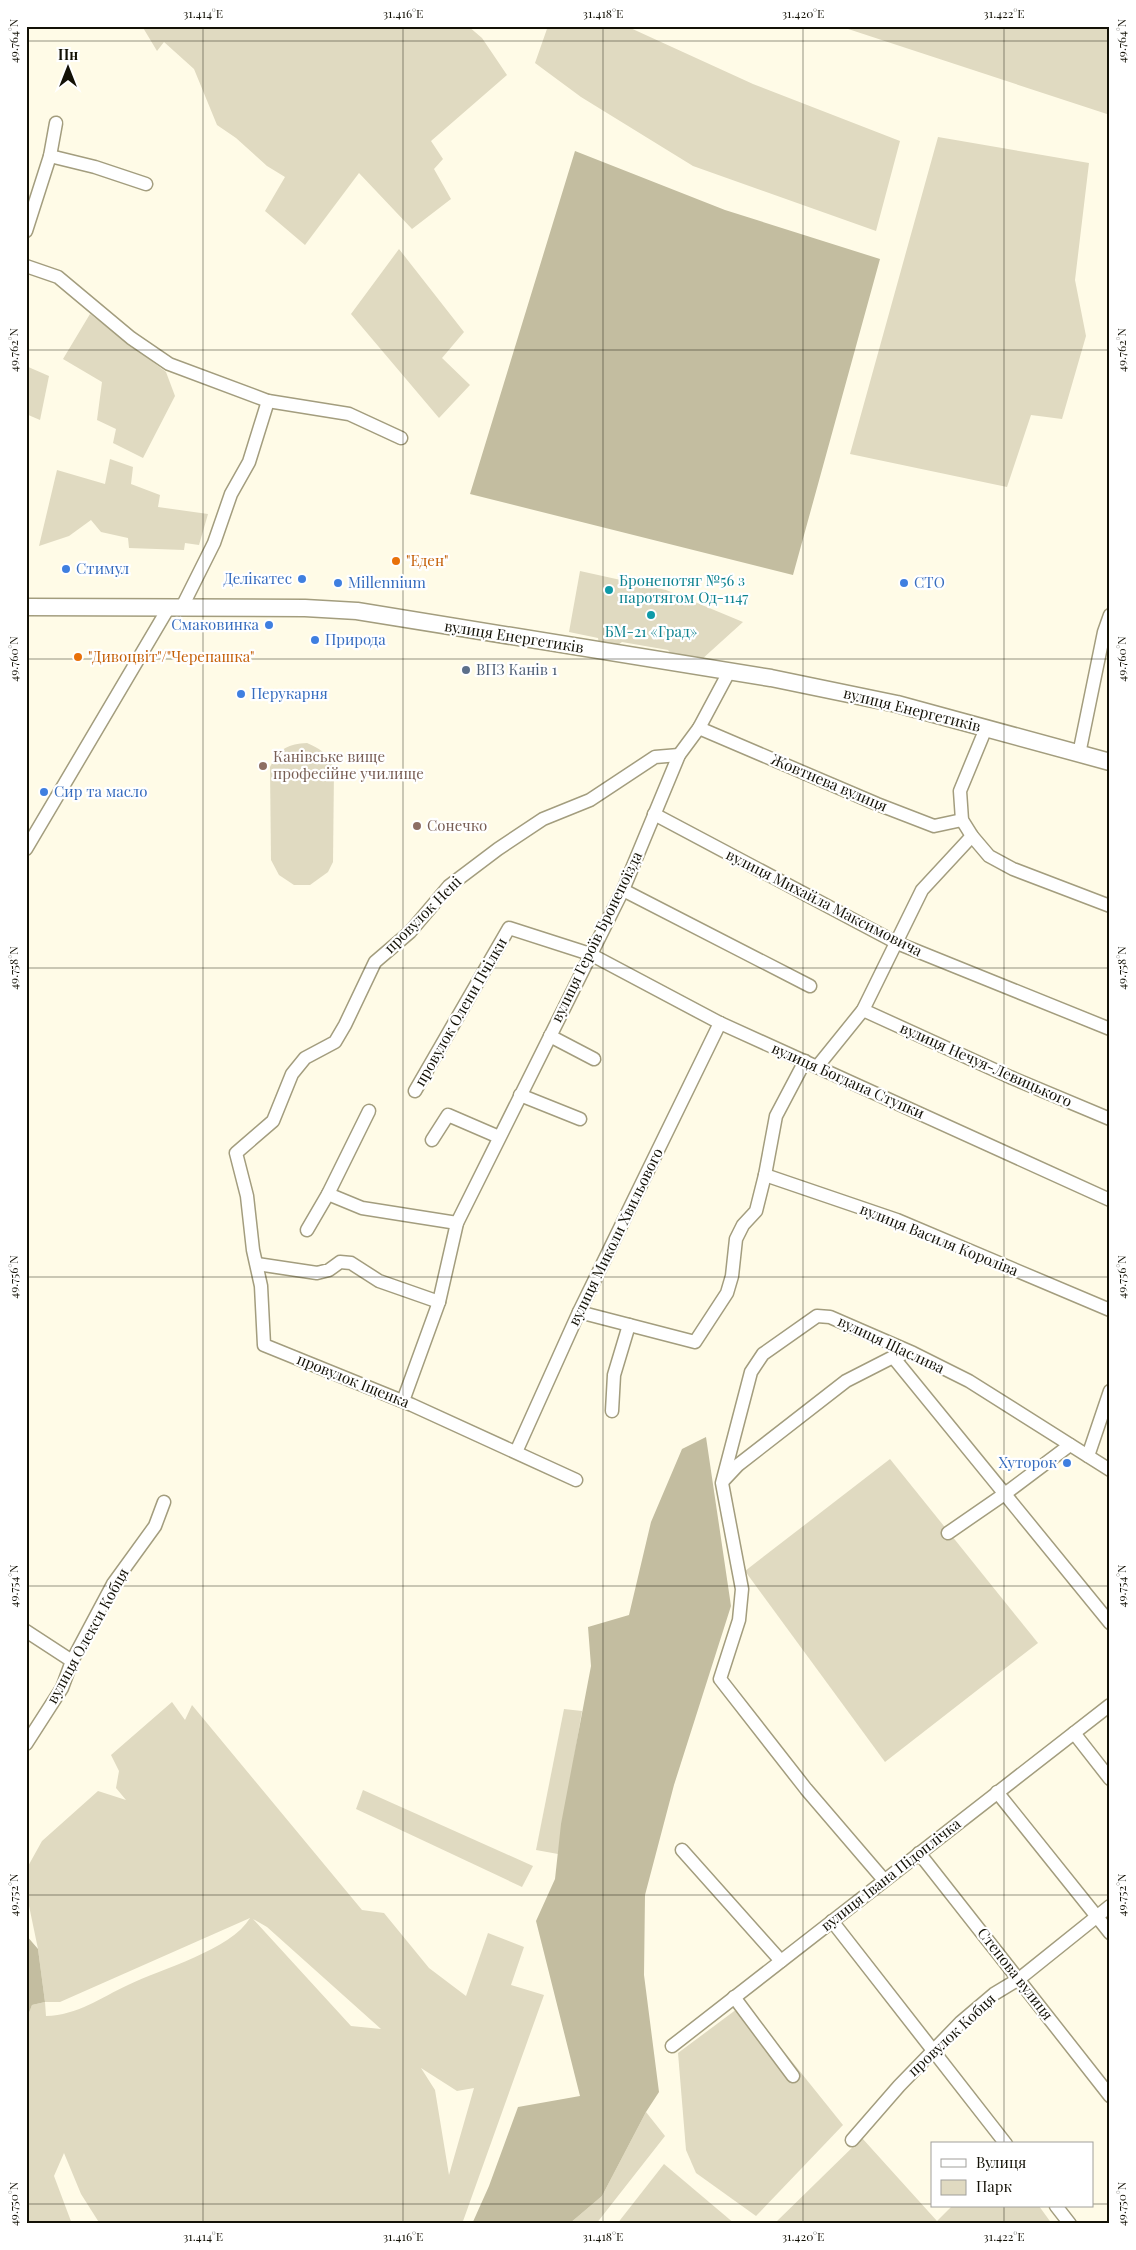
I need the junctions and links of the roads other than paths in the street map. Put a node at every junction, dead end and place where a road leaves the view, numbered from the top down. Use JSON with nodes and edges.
{"nodes":[{"id":1,"x":56,"y":123,"type":"dead end"},
{"id":2,"x":50,"y":156,"type":"junction"},
{"id":3,"x":146,"y":184,"type":"dead end"},
{"id":4,"x":26,"y":231,"type":"edge"},
{"id":5,"x":26,"y":266,"type":"edge"},
{"id":6,"x":268,"y":401,"type":"junction"},
{"id":7,"x":401,"y":438,"type":"dead end"},
{"id":8,"x":26,"y":607,"type":"edge"},
{"id":9,"x":176,"y":607,"type":"junction"},
{"id":10,"x":1110,"y":615,"type":"edge"},
{"id":11,"x":730,"y":670,"type":"junction"},
{"id":12,"x":699,"y":728,"type":"junction"},
{"id":13,"x":986,"y":728,"type":"junction"},
{"id":14,"x":1079,"y":754,"type":"junction"},
{"id":15,"x":679,"y":755,"type":"junction"},
{"id":16,"x":1110,"y":762,"type":"edge"},
{"id":17,"x":654,"y":814,"type":"junction"},
{"id":18,"x":962,"y":820,"type":"junction"},
{"id":19,"x":972,"y":836,"type":"junction"},
{"id":20,"x":26,"y":849,"type":"edge"},
{"id":21,"x":623,"y":890,"type":"junction"},
{"id":22,"x":1110,"y":906,"type":"edge"},
{"id":23,"x":897,"y":943,"type":"junction"},
{"id":24,"x":590,"y":954,"type":"junction"},
{"id":25,"x":810,"y":986,"type":"dead end"},
{"id":26,"x":863,"y":1010,"type":"junction"},
{"id":27,"x":720,"y":1023,"type":"junction"},
{"id":28,"x":1110,"y":1029,"type":"edge"},
{"id":29,"x":550,"y":1036,"type":"junction"},
{"id":30,"x":594,"y":1059,"type":"dead end"},
{"id":31,"x":811,"y":1064,"type":"junction"},
{"id":32,"x":415,"y":1091,"type":"dead end"},
{"id":33,"x":520,"y":1095,"type":"junction"},
{"id":34,"x":370,"y":1111,"type":"dead end"},
{"id":35,"x":580,"y":1119,"type":"dead end"},
{"id":36,"x":1110,"y":1119,"type":"edge"},
{"id":37,"x":499,"y":1138,"type":"junction"},
{"id":38,"x":432,"y":1140,"type":"dead end"},
{"id":39,"x":236,"y":1153,"type":"joint"},
{"id":40,"x":765,"y":1175,"type":"junction"},
{"id":41,"x":328,"y":1194,"type":"junction"},
{"id":42,"x":1110,"y":1200,"type":"edge"},
{"id":43,"x":457,"y":1223,"type":"junction"},
{"id":44,"x":307,"y":1230,"type":"dead end"},
{"id":45,"x":256,"y":1264,"type":"junction"},
{"id":46,"x":439,"y":1302,"type":"junction"},
{"id":47,"x":1110,"y":1310,"type":"edge"},
{"id":48,"x":579,"y":1312,"type":"junction"},
{"id":49,"x":629,"y":1325,"type":"junction"},
{"id":50,"x":913,"y":1352,"type":"junction"},
{"id":51,"x":893,"y":1357,"type":"junction"},
{"id":52,"x":1110,"y":1391,"type":"edge"},
{"id":53,"x":403,"y":1401,"type":"junction"},
{"id":54,"x":612,"y":1411,"type":"dead end"},
{"id":55,"x":1070,"y":1445,"type":"junction"},
{"id":56,"x":516,"y":1452,"type":"junction"},
{"id":57,"x":1088,"y":1456,"type":"junction"},
{"id":58,"x":1110,"y":1470,"type":"edge"},
{"id":59,"x":576,"y":1480,"type":"dead end"},
{"id":60,"x":722,"y":1483,"type":"junction"},
{"id":61,"x":1006,"y":1493,"type":"junction"},
{"id":62,"x":164,"y":1502,"type":"dead end"},
{"id":63,"x":948,"y":1533,"type":"dead end"},
{"id":64,"x":1110,"y":1623,"type":"edge"},
{"id":65,"x":26,"y":1631,"type":"edge"},
{"id":66,"x":72,"y":1661,"type":"junction"},
{"id":67,"x":1110,"y":1705,"type":"edge"},
{"id":68,"x":1074,"y":1733,"type":"junction"},
{"id":69,"x":26,"y":1744,"type":"edge"},
{"id":70,"x":1110,"y":1779,"type":"edge"},
{"id":71,"x":997,"y":1792,"type":"junction"},
{"id":72,"x":682,"y":1850,"type":"dead end"},
{"id":73,"x":919,"y":1853,"type":"junction"},
{"id":74,"x":884,"y":1880,"type":"junction"},
{"id":75,"x":1110,"y":1906,"type":"edge"},
{"id":76,"x":1097,"y":1917,"type":"junction"},
{"id":77,"x":832,"y":1921,"type":"junction"},
{"id":78,"x":1110,"y":1933,"type":"edge"},
{"id":79,"x":781,"y":1960,"type":"junction"},
{"id":80,"x":1019,"y":1979,"type":"junction"},
{"id":81,"x":734,"y":1998,"type":"junction"},
{"id":82,"x":672,"y":2046,"type":"dead end"},
{"id":83,"x":932,"y":2050,"type":"junction"},
{"id":84,"x":793,"y":2076,"type":"dead end"},
{"id":85,"x":1110,"y":2096,"type":"edge"},
{"id":86,"x":852,"y":2140,"type":"dead end"},
{"id":87,"x":1004,"y":2142,"type":"edge"},
{"id":88,"x":1058,"y":2208,"type":"edge"},
{"id":89,"x":1070,"y":2224,"type":"edge"}],
"edges":[{"from":1,"to":2,"type":"street"},
{"from":2,"to":3,"type":"street"},
{"from":2,"to":4,"type":"street"},
{"from":5,"to":6,"type":"street"},
{"from":6,"to":7,"type":"street"},
{"from":6,"to":9,"type":"street"},
{"from":8,"to":9,"type":"main road","name":"вулиця Енергетиків"},
{"from":9,"to":11,"type":"main road","name":"вулиця Енергетиків"},
{"from":9,"to":20,"type":"street"},
{"from":10,"to":14,"type":"street"},
{"from":11,"to":12,"type":"street","name":"вулиця Героїв Бронепоїзда"},
{"from":11,"to":13,"type":"main road","name":"вулиця Енергетиків"},
{"from":12,"to":15,"type":"street","name":"вулиця Героїв Бронепоїзда"},
{"from":12,"to":18,"type":"street","name":"Жовтнева вулиця"},
{"from":13,"to":14,"type":"main road","name":"вулиця Енергетиків"},
{"from":13,"to":18,"type":"street"},
{"from":14,"to":16,"type":"main road","name":"вулиця Енергетиків"},
{"from":15,"to":17,"type":"street","name":"вулиця Героїв Бронепоїзда"},
{"from":15,"to":39,"type":"street","name":"провулок Нені"},
{"from":17,"to":21,"type":"street","name":"вулиця Героїв Бронепоїзда"},
{"from":17,"to":23,"type":"street","name":"вулиця Михайла Максимовича"},
{"from":18,"to":19,"type":"street"},
{"from":19,"to":22,"type":"street"},
{"from":19,"to":23,"type":"street"},
{"from":21,"to":24,"type":"street","name":"вулиця Героїв Бронепоїзда"},
{"from":21,"to":25,"type":"street"},
{"from":23,"to":26,"type":"street"},
{"from":23,"to":28,"type":"street","name":"вулиця Михайла Максимовича"},
{"from":24,"to":27,"type":"street","name":"вулиця Богдана Ступки"},
{"from":24,"to":29,"type":"street","name":"вулиця Героїв Бронепоїзда"},
{"from":24,"to":32,"type":"street","name":"провулок Олени Пчілки"},
{"from":26,"to":31,"type":"street"},
{"from":26,"to":36,"type":"street","name":"вулиця Нечуя-Левицького"},
{"from":27,"to":31,"type":"street","name":"вулиця Богдана Ступки"},
{"from":27,"to":48,"type":"street","name":"вулиця Миколи Хвильового"},
{"from":29,"to":30,"type":"street","name":"вулиця Героїв Бронепоїзда"},
{"from":29,"to":33,"type":"street","name":"вулиця Героїв Бронепоїзда"},
{"from":31,"to":40,"type":"street"},
{"from":31,"to":42,"type":"street","name":"вулиця Богдана Ступки"},
{"from":33,"to":35,"type":"street"},
{"from":33,"to":37,"type":"street","name":"вулиця Героїв Бронепоїзда"},
{"from":34,"to":41,"type":"street"},
{"from":37,"to":38,"type":"street"},
{"from":37,"to":43,"type":"street","name":"вулиця Героїв Бронепоїзда"},
{"from":39,"to":45,"type":"street","name":"провулок Іщенка"},
{"from":40,"to":47,"type":"street","name":"вулиця Василя Короліва"},
{"from":40,"to":49,"type":"street"},
{"from":41,"to":43,"type":"street"},
{"from":41,"to":44,"type":"street"},
{"from":43,"to":46,"type":"street","name":"вулиця Героїв Бронепоїзда"},
{"from":45,"to":46,"type":"street"},
{"from":45,"to":53,"type":"street","name":"провулок Іщенка"},
{"from":46,"to":53,"type":"street","name":"вулиця Героїв Бронепоїзда"},
{"from":48,"to":49,"type":"street"},
{"from":48,"to":56,"type":"street","name":"вулиця Миколи Хвильового"},
{"from":49,"to":54,"type":"street"},
{"from":50,"to":51,"type":"street"},
{"from":50,"to":55,"type":"street","name":"вулиця Щаслива"},
{"from":50,"to":60,"type":"street","name":"вулиця Щаслива"},
{"from":51,"to":60,"type":"street"},
{"from":51,"to":61,"type":"street"},
{"from":52,"to":57,"type":"street"},
{"from":53,"to":56,"type":"street","name":"провулок Іщенка"},
{"from":55,"to":57,"type":"street","name":"вулиця Щаслива"},
{"from":55,"to":61,"type":"street"},
{"from":56,"to":59,"type":"street","name":"провулок Іщенка"},
{"from":57,"to":58,"type":"street","name":"вулиця Щаслива"},
{"from":60,"to":74,"type":"street"},
{"from":61,"to":63,"type":"street"},
{"from":61,"to":64,"type":"street"},
{"from":62,"to":66,"type":"street","name":"вулиця Олекси Кобця"},
{"from":65,"to":66,"type":"street"},
{"from":66,"to":69,"type":"street","name":"вулиця Олекси Кобця"},
{"from":67,"to":68,"type":"street","name":"вулиця Івана Підоплічка"},
{"from":68,"to":70,"type":"street"},
{"from":68,"to":71,"type":"street","name":"вулиця Івана Підоплічка"},
{"from":71,"to":73,"type":"street","name":"вулиця Івана Підоплічка"},
{"from":71,"to":76,"type":"street"},
{"from":72,"to":79,"type":"street"},
{"from":73,"to":74,"type":"street","name":"вулиця Івана Підоплічка"},
{"from":73,"to":80,"type":"street","name":"Степова вулиця"},
{"from":74,"to":77,"type":"street","name":"вулиця Івана Підоплічка"},
{"from":75,"to":76,"type":"street","name":"провулок Кобця"},
{"from":76,"to":78,"type":"street"},
{"from":76,"to":80,"type":"street","name":"провулок Кобця"},
{"from":77,"to":79,"type":"street","name":"вулиця Івана Підоплічка"},
{"from":77,"to":83,"type":"street"},
{"from":79,"to":81,"type":"street","name":"вулиця Івана Підоплічка"},
{"from":80,"to":83,"type":"street","name":"провулок Кобця"},
{"from":80,"to":85,"type":"street","name":"Степова вулиця"},
{"from":81,"to":82,"type":"street","name":"вулиця Івана Підоплічка"},
{"from":81,"to":84,"type":"street"},
{"from":83,"to":86,"type":"street","name":"провулок Кобця"},
{"from":83,"to":87,"type":"street"},
{"from":88,"to":89,"type":"street"}]}
